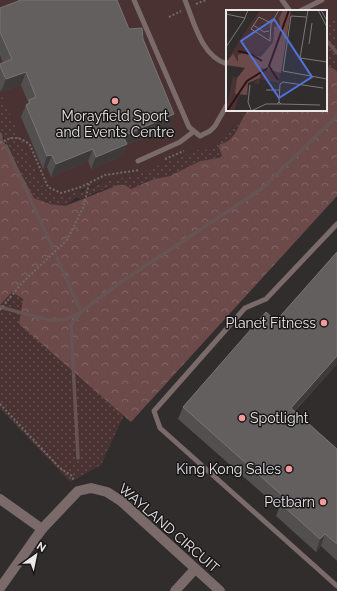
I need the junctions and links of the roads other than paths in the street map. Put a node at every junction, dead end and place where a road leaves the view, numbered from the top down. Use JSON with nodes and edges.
{"nodes":[{"id":1,"x":134,"y":0,"type":"edge"},
{"id":2,"x":185,"y":0,"type":"edge"},
{"id":3,"x":282,"y":0,"type":"edge"},
{"id":4,"x":322,"y":0,"type":"edge"},
{"id":5,"x":289,"y":10,"type":"edge"},
{"id":6,"x":302,"y":10,"type":"edge"},
{"id":7,"x":226,"y":64,"type":"edge"},
{"id":8,"x":226,"y":107,"type":"edge"},
{"id":9,"x":193,"y":132,"type":"junction"},
{"id":10,"x":138,"y":161,"type":"dead end"},
{"id":11,"x":337,"y":224,"type":"edge"},
{"id":12,"x":0,"y":499,"type":"edge"},
{"id":13,"x":42,"y":529,"type":"junction"},
{"id":14,"x":195,"y":569,"type":"junction"},
{"id":15,"x":337,"y":586,"type":"edge"},
{"id":16,"x":0,"y":588,"type":"edge"},
{"id":17,"x":175,"y":591,"type":"edge"},
{"id":18,"x":220,"y":591,"type":"edge"}],
"edges":[{"from":1,"to":9,"type":"lane"},
{"from":2,"to":7,"type":"lane"},
{"from":3,"to":5,"type":"lane"},
{"from":4,"to":6,"type":"lane"},
{"from":8,"to":9,"type":"lane"},
{"from":9,"to":10,"type":"lane"},
{"from":11,"to":15,"type":"lane"},
{"from":12,"to":13,"type":"street"},
{"from":13,"to":14,"type":"street","name":"WAYLAND CIRCUIT"},
{"from":13,"to":16,"type":"street"},
{"from":14,"to":17,"type":"street"},
{"from":14,"to":18,"type":"street","name":"WAYLAND CIRCUIT"}]}
